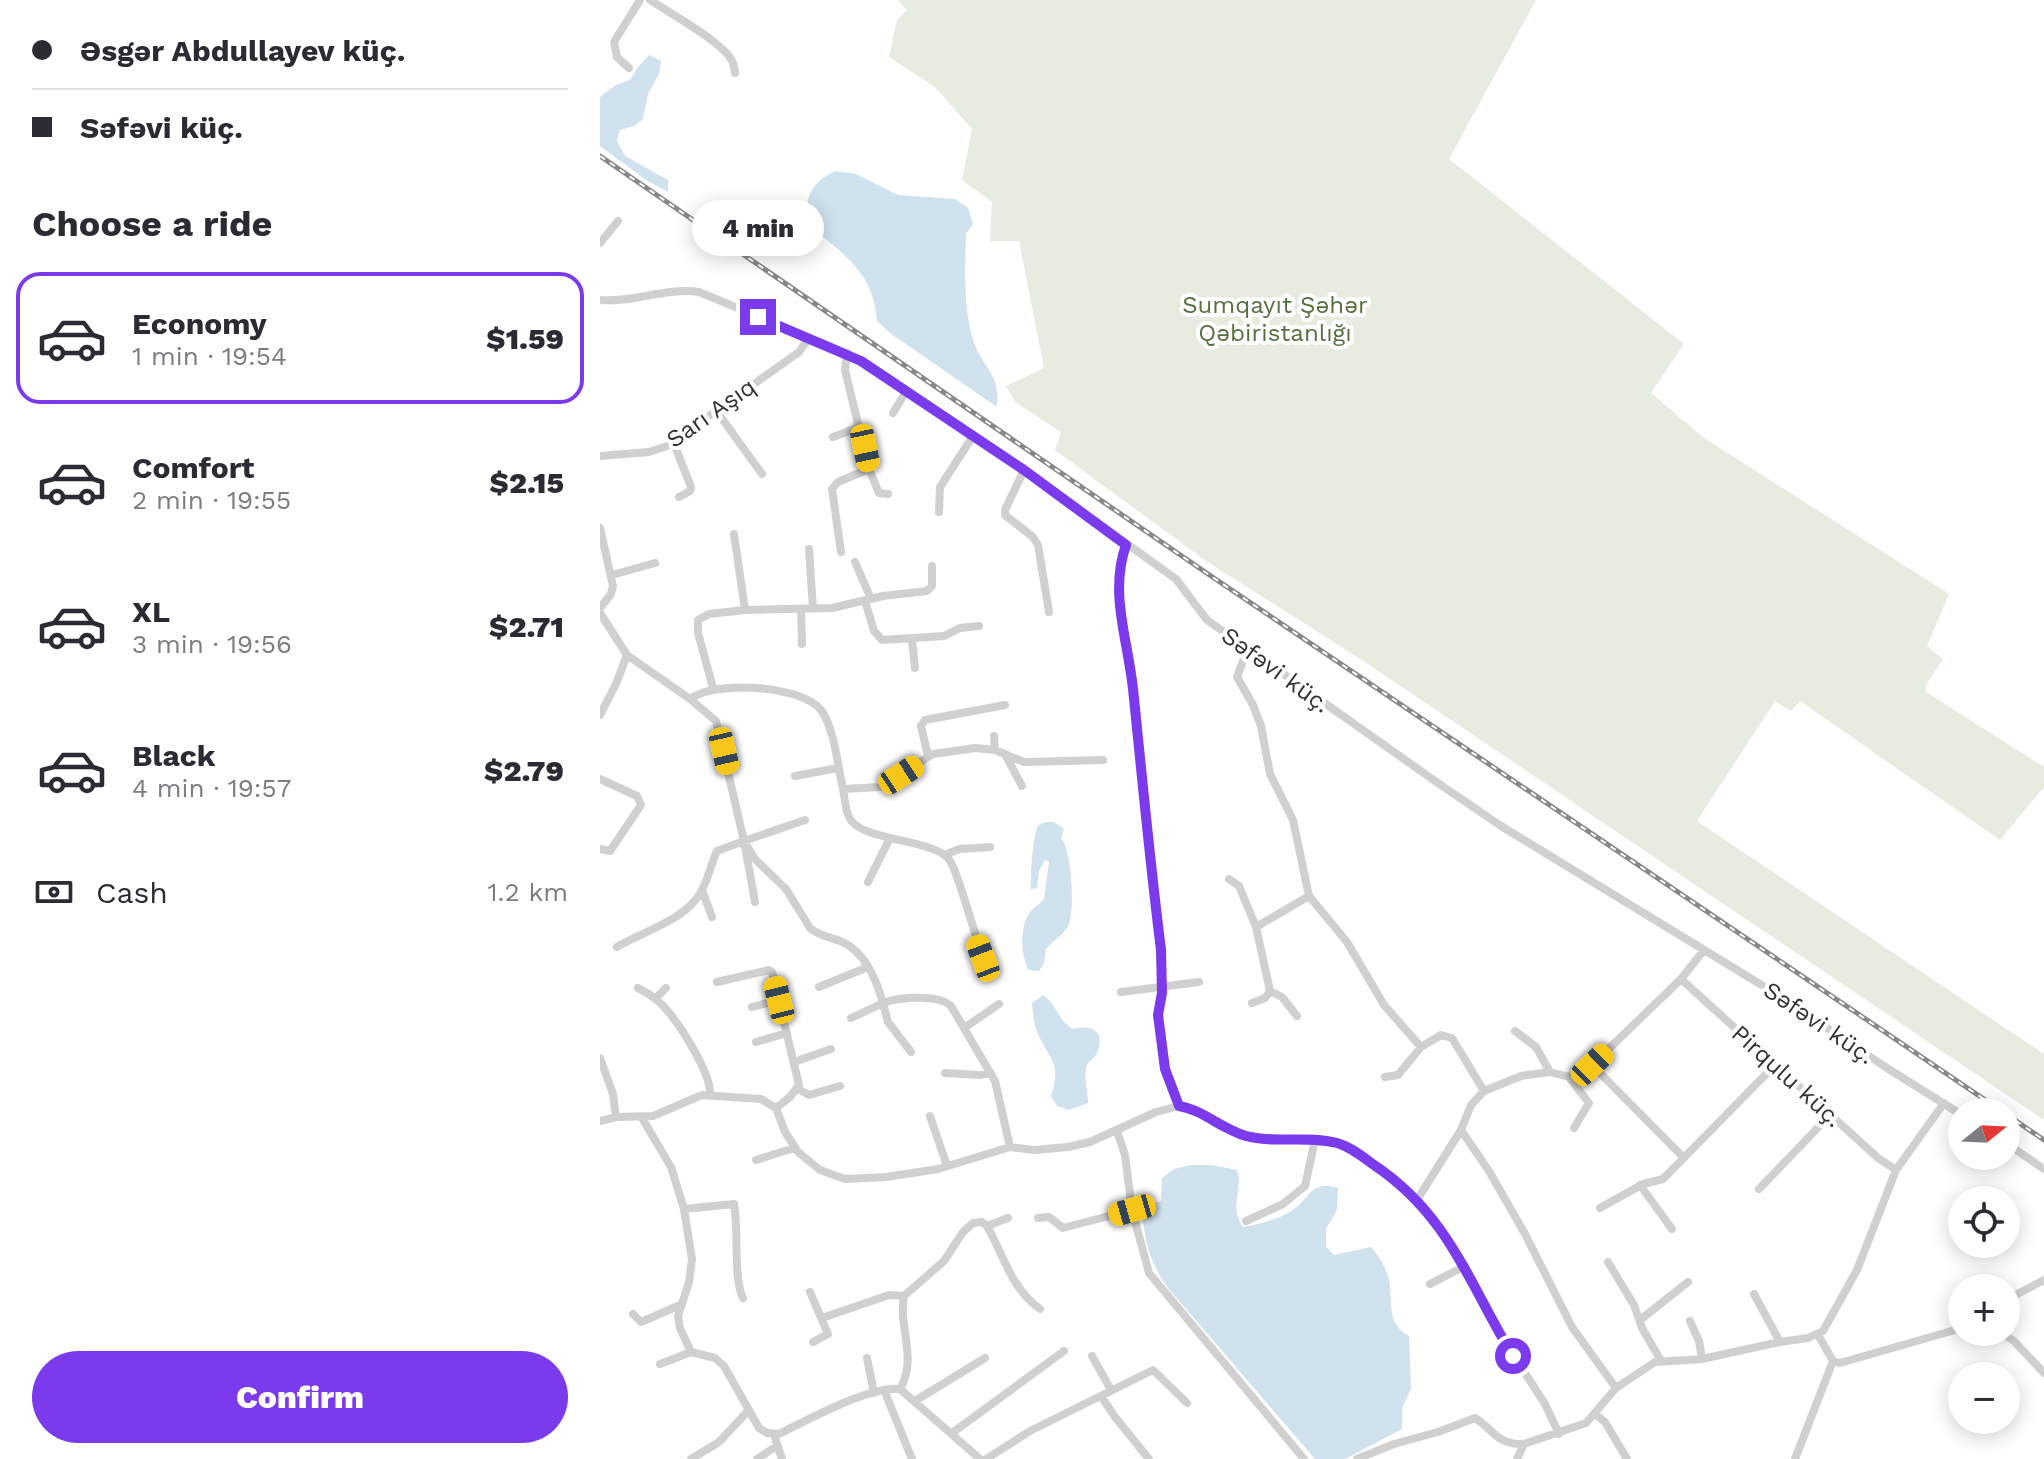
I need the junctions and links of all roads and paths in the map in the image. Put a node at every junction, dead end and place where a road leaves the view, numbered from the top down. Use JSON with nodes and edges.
{"nodes":[{"id":1,"x":640,"y":0,"type":"edge"},
{"id":2,"x":650,"y":0,"type":"edge"},
{"id":3,"x":629,"y":68,"type":"dead end"},
{"id":4,"x":735,"y":73,"type":"dead end"},
{"id":5,"x":618,"y":221,"type":"dead end"},
{"id":6,"x":600,"y":243,"type":"edge"},
{"id":7,"x":600,"y":300,"type":"edge"},
{"id":8,"x":808,"y":339,"type":"junction"},
{"id":9,"x":847,"y":353,"type":"junction"},
{"id":10,"x":907,"y":390,"type":"junction"},
{"id":11,"x":715,"y":409,"type":"junction"},
{"id":12,"x":893,"y":413,"type":"dead end"},
{"id":13,"x":860,"y":427,"type":"junction"},
{"id":14,"x":973,"y":436,"type":"junction"},
{"id":15,"x":833,"y":437,"type":"dead end"},
{"id":16,"x":673,"y":441,"type":"junction"},
{"id":17,"x":600,"y":456,"type":"edge"},
{"id":18,"x":869,"y":469,"type":"junction"},
{"id":19,"x":1024,"y":470,"type":"junction"},
{"id":20,"x":762,"y":474,"type":"dead end"},
{"id":21,"x":888,"y":494,"type":"dead end"},
{"id":22,"x":679,"y":497,"type":"dead end"},
{"id":23,"x":939,"y":512,"type":"dead end"},
{"id":24,"x":600,"y":528,"type":"edge"},
{"id":25,"x":734,"y":534,"type":"dead end"},
{"id":26,"x":1126,"y":545,"type":"junction"},
{"id":27,"x":809,"y":549,"type":"dead end"},
{"id":28,"x":841,"y":552,"type":"dead end"},
{"id":29,"x":855,"y":562,"type":"dead end"},
{"id":30,"x":655,"y":563,"type":"dead end"},
{"id":31,"x":932,"y":566,"type":"dead end"},
{"id":32,"x":612,"y":575,"type":"junction"},
{"id":33,"x":868,"y":600,"type":"junction"},
{"id":34,"x":801,"y":609,"type":"junction"},
{"id":35,"x":813,"y":609,"type":"junction"},
{"id":36,"x":600,"y":610,"type":"edge"},
{"id":37,"x":745,"y":610,"type":"junction"},
{"id":38,"x":1049,"y":612,"type":"dead end"},
{"id":39,"x":979,"y":626,"type":"dead end"},
{"id":40,"x":912,"y":640,"type":"junction"},
{"id":41,"x":802,"y":644,"type":"dead end"},
{"id":42,"x":1248,"y":648,"type":"junction"},
{"id":43,"x":627,"y":655,"type":"junction"},
{"id":44,"x":915,"y":668,"type":"dead end"},
{"id":45,"x":713,"y":688,"type":"junction"},
{"id":46,"x":690,"y":699,"type":"junction"},
{"id":47,"x":1005,"y":705,"type":"dead end"},
{"id":48,"x":600,"y":715,"type":"edge"},
{"id":49,"x":994,"y":736,"type":"dead end"},
{"id":50,"x":995,"y":750,"type":"junction"},
{"id":51,"x":928,"y":756,"type":"junction"},
{"id":52,"x":1006,"y":756,"type":"junction"},
{"id":53,"x":1103,"y":760,"type":"dead end"},
{"id":54,"x":838,"y":768,"type":"junction"},
{"id":55,"x":795,"y":776,"type":"dead end"},
{"id":56,"x":600,"y":779,"type":"edge"},
{"id":57,"x":1022,"y":786,"type":"dead end"},
{"id":58,"x":843,"y":789,"type":"junction"},
{"id":59,"x":805,"y":820,"type":"dead end"},
{"id":60,"x":890,"y":838,"type":"junction"},
{"id":61,"x":744,"y":841,"type":"junction"},
{"id":62,"x":990,"y":847,"type":"dead end"},
{"id":63,"x":600,"y":849,"type":"edge"},
{"id":64,"x":945,"y":855,"type":"junction"},
{"id":65,"x":1229,"y":879,"type":"dead end"},
{"id":66,"x":868,"y":882,"type":"dead end"},
{"id":67,"x":702,"y":890,"type":"junction"},
{"id":68,"x":1309,"y":896,"type":"junction"},
{"id":69,"x":755,"y":902,"type":"dead end"},
{"id":70,"x":712,"y":917,"type":"dead end"},
{"id":71,"x":1256,"y":927,"type":"junction"},
{"id":72,"x":617,"y":947,"type":"dead end"},
{"id":73,"x":1704,"y":950,"type":"junction"},
{"id":74,"x":983,"y":958,"type":"dead end"},
{"id":75,"x":868,"y":967,"type":"junction"},
{"id":76,"x":1681,"y":979,"type":"junction"},
{"id":77,"x":717,"y":982,"type":"dead end"},
{"id":78,"x":1199,"y":982,"type":"dead end"},
{"id":79,"x":819,"y":987,"type":"dead end"},
{"id":80,"x":1162,"y":987,"type":"junction"},
{"id":81,"x":638,"y":988,"type":"dead end"},
{"id":82,"x":666,"y":988,"type":"dead end"},
{"id":83,"x":1270,"y":991,"type":"junction"},
{"id":84,"x":1121,"y":992,"type":"dead end"},
{"id":85,"x":655,"y":999,"type":"junction"},
{"id":86,"x":779,"y":1000,"type":"junction"},
{"id":87,"x":883,"y":1003,"type":"junction"},
{"id":88,"x":1252,"y":1003,"type":"dead end"},
{"id":89,"x":999,"y":1004,"type":"dead end"},
{"id":90,"x":752,"y":1007,"type":"dead end"},
{"id":91,"x":1297,"y":1016,"type":"dead end"},
{"id":92,"x":851,"y":1018,"type":"dead end"},
{"id":93,"x":964,"y":1028,"type":"junction"},
{"id":94,"x":1515,"y":1031,"type":"dead end"},
{"id":95,"x":787,"y":1033,"type":"junction"},
{"id":96,"x":756,"y":1042,"type":"dead end"},
{"id":97,"x":1421,"y":1047,"type":"junction"},
{"id":98,"x":831,"y":1049,"type":"dead end"},
{"id":99,"x":911,"y":1052,"type":"dead end"},
{"id":100,"x":600,"y":1058,"type":"edge"},
{"id":101,"x":794,"y":1062,"type":"junction"},
{"id":102,"x":1592,"y":1065,"type":"junction"},
{"id":103,"x":1775,"y":1065,"type":"junction"},
{"id":104,"x":1550,"y":1072,"type":"junction"},
{"id":105,"x":945,"y":1073,"type":"dead end"},
{"id":106,"x":991,"y":1073,"type":"junction"},
{"id":107,"x":1385,"y":1077,"type":"dead end"},
{"id":108,"x":1569,"y":1077,"type":"junction"},
{"id":109,"x":840,"y":1086,"type":"dead end"},
{"id":110,"x":798,"y":1089,"type":"junction"},
{"id":111,"x":1484,"y":1091,"type":"junction"},
{"id":112,"x":710,"y":1094,"type":"junction"},
{"id":113,"x":1944,"y":1103,"type":"junction"},
{"id":114,"x":1179,"y":1106,"type":"junction"},
{"id":115,"x":1948,"y":1106,"type":"edge"},
{"id":116,"x":776,"y":1108,"type":"junction"},
{"id":117,"x":1830,"y":1115,"type":"junction"},
{"id":118,"x":930,"y":1116,"type":"dead end"},
{"id":119,"x":616,"y":1117,"type":"junction"},
{"id":120,"x":642,"y":1118,"type":"junction"},
{"id":121,"x":600,"y":1121,"type":"edge"},
{"id":122,"x":1574,"y":1128,"type":"dead end"},
{"id":123,"x":1461,"y":1130,"type":"junction"},
{"id":124,"x":1117,"y":1131,"type":"junction"},
{"id":125,"x":1315,"y":1140,"type":"junction"},
{"id":126,"x":1010,"y":1147,"type":"junction"},
{"id":127,"x":794,"y":1148,"type":"junction"},
{"id":128,"x":2020,"y":1153,"type":"edge"},
{"id":129,"x":1684,"y":1158,"type":"junction"},
{"id":130,"x":756,"y":1160,"type":"dead end"},
{"id":131,"x":947,"y":1166,"type":"junction"},
{"id":132,"x":2044,"y":1169,"type":"edge"},
{"id":133,"x":1896,"y":1170,"type":"junction"},
{"id":134,"x":1640,"y":1185,"type":"junction"},
{"id":135,"x":1759,"y":1189,"type":"dead end"},
{"id":136,"x":1417,"y":1200,"type":"junction"},
{"id":137,"x":1600,"y":1208,"type":"dead end"},
{"id":138,"x":684,"y":1209,"type":"junction"},
{"id":139,"x":1132,"y":1210,"type":"junction"},
{"id":140,"x":1008,"y":1218,"type":"dead end"},
{"id":141,"x":1038,"y":1218,"type":"dead end"},
{"id":142,"x":1246,"y":1221,"type":"dead end"},
{"id":143,"x":987,"y":1226,"type":"junction"},
{"id":144,"x":1672,"y":1229,"type":"dead end"},
{"id":145,"x":1608,"y":1262,"type":"dead end"},
{"id":146,"x":1465,"y":1266,"type":"junction"},
{"id":147,"x":2044,"y":1280,"type":"edge"},
{"id":148,"x":1688,"y":1282,"type":"dead end"},
{"id":149,"x":1430,"y":1284,"type":"dead end"},
{"id":150,"x":810,"y":1292,"type":"dead end"},
{"id":151,"x":2020,"y":1293,"type":"edge"},
{"id":152,"x":1754,"y":1294,"type":"dead end"},
{"id":153,"x":904,"y":1296,"type":"junction"},
{"id":154,"x":743,"y":1298,"type":"dead end"},
{"id":155,"x":680,"y":1305,"type":"junction"},
{"id":156,"x":1040,"y":1309,"type":"dead end"},
{"id":157,"x":633,"y":1314,"type":"dead end"},
{"id":158,"x":822,"y":1318,"type":"junction"},
{"id":159,"x":1640,"y":1320,"type":"junction"},
{"id":160,"x":1690,"y":1321,"type":"dead end"},
{"id":161,"x":1948,"y":1332,"type":"edge"},
{"id":162,"x":1818,"y":1335,"type":"junction"},
{"id":163,"x":813,"y":1342,"type":"dead end"},
{"id":164,"x":1780,"y":1342,"type":"junction"},
{"id":165,"x":2020,"y":1346,"type":"edge"},
{"id":166,"x":1064,"y":1351,"type":"dead end"},
{"id":167,"x":691,"y":1352,"type":"junction"},
{"id":168,"x":1092,"y":1356,"type":"dead end"},
{"id":169,"x":867,"y":1358,"type":"dead end"},
{"id":170,"x":985,"y":1358,"type":"dead end"},
{"id":171,"x":1702,"y":1359,"type":"junction"},
{"id":172,"x":1661,"y":1361,"type":"junction"},
{"id":173,"x":1833,"y":1361,"type":"junction"},
{"id":174,"x":2040,"y":1361,"type":"edge"},
{"id":175,"x":660,"y":1364,"type":"dead end"},
{"id":176,"x":2044,"y":1373,"type":"edge"},
{"id":177,"x":1616,"y":1388,"type":"junction"},
{"id":178,"x":900,"y":1389,"type":"junction"},
{"id":179,"x":884,"y":1390,"type":"junction"},
{"id":180,"x":1111,"y":1390,"type":"junction"},
{"id":181,"x":874,"y":1393,"type":"junction"},
{"id":182,"x":1101,"y":1396,"type":"junction"},
{"id":183,"x":915,"y":1401,"type":"junction"},
{"id":184,"x":1187,"y":1403,"type":"dead end"},
{"id":185,"x":748,"y":1411,"type":"junction"},
{"id":186,"x":1595,"y":1414,"type":"junction"},
{"id":187,"x":952,"y":1433,"type":"junction"},
{"id":188,"x":1559,"y":1434,"type":"junction"},
{"id":189,"x":774,"y":1435,"type":"junction"},
{"id":190,"x":1524,"y":1444,"type":"junction"},
{"id":191,"x":777,"y":1446,"type":"junction"},
{"id":192,"x":691,"y":1459,"type":"edge"},
{"id":193,"x":757,"y":1459,"type":"edge"},
{"id":194,"x":782,"y":1459,"type":"edge"},
{"id":195,"x":912,"y":1459,"type":"edge"},
{"id":196,"x":983,"y":1459,"type":"edge"},
{"id":197,"x":1149,"y":1459,"type":"edge"},
{"id":198,"x":1304,"y":1459,"type":"edge"},
{"id":199,"x":1357,"y":1459,"type":"edge"},
{"id":200,"x":1517,"y":1459,"type":"edge"},
{"id":201,"x":1627,"y":1459,"type":"edge"},
{"id":202,"x":1795,"y":1459,"type":"edge"}],
"edges":[{"from":1,"to":3,"type":"street"},
{"from":2,"to":4,"type":"street"},
{"from":5,"to":6,"type":"street"},
{"from":7,"to":8,"type":"street","name":"Səfəvi küç."},
{"from":8,"to":9,"type":"street","name":"Səfəvi küç."},
{"from":8,"to":11,"type":"street","name":"Sarı Aşıq"},
{"from":9,"to":10,"type":"street","name":"Səfəvi küç."},
{"from":9,"to":13,"type":"street"},
{"from":10,"to":12,"type":"street"},
{"from":10,"to":14,"type":"street","name":"Səfəvi küç."},
{"from":11,"to":16,"type":"street","name":"Sarı Aşıq"},
{"from":11,"to":20,"type":"street"},
{"from":13,"to":15,"type":"street"},
{"from":13,"to":18,"type":"street"},
{"from":14,"to":19,"type":"street","name":"Səfəvi küç."},
{"from":14,"to":23,"type":"street"},
{"from":16,"to":17,"type":"street","name":"Sarı Aşıq"},
{"from":16,"to":22,"type":"street"},
{"from":18,"to":21,"type":"street"},
{"from":18,"to":28,"type":"street"},
{"from":19,"to":26,"type":"street","name":"Səfəvi küç."},
{"from":19,"to":38,"type":"street"},
{"from":24,"to":32,"type":"street"},
{"from":25,"to":37,"type":"street"},
{"from":26,"to":42,"type":"street","name":"Səfəvi küç."},
{"from":26,"to":80,"type":"street"},
{"from":27,"to":35,"type":"street"},
{"from":29,"to":33,"type":"street"},
{"from":30,"to":32,"type":"street"},
{"from":31,"to":33,"type":"street"},
{"from":32,"to":36,"type":"street"},
{"from":33,"to":35,"type":"street"},
{"from":33,"to":40,"type":"street"},
{"from":34,"to":35,"type":"street"},
{"from":34,"to":37,"type":"street"},
{"from":34,"to":41,"type":"street"},
{"from":36,"to":43,"type":"street"},
{"from":37,"to":45,"type":"street"},
{"from":39,"to":40,"type":"street"},
{"from":40,"to":44,"type":"street"},
{"from":42,"to":68,"type":"street"},
{"from":42,"to":73,"type":"street","name":"Səfəvi küç."},
{"from":43,"to":46,"type":"street"},
{"from":43,"to":48,"type":"street"},
{"from":45,"to":46,"type":"street"},
{"from":45,"to":54,"type":"street"},
{"from":46,"to":61,"type":"street"},
{"from":47,"to":51,"type":"street"},
{"from":49,"to":50,"type":"street"},
{"from":50,"to":51,"type":"street"},
{"from":50,"to":52,"type":"street"},
{"from":51,"to":58,"type":"street"},
{"from":52,"to":53,"type":"street"},
{"from":52,"to":57,"type":"street"},
{"from":54,"to":55,"type":"street"},
{"from":54,"to":58,"type":"street"},
{"from":56,"to":63,"type":"street"},
{"from":58,"to":60,"type":"street"},
{"from":59,"to":61,"type":"street"},
{"from":60,"to":64,"type":"street"},
{"from":60,"to":66,"type":"street"},
{"from":61,"to":67,"type":"street"},
{"from":61,"to":69,"type":"street"},
{"from":61,"to":75,"type":"street"},
{"from":62,"to":64,"type":"street"},
{"from":64,"to":74,"type":"street"},
{"from":65,"to":71,"type":"street"},
{"from":67,"to":70,"type":"street"},
{"from":67,"to":72,"type":"street"},
{"from":68,"to":71,"type":"street"},
{"from":68,"to":97,"type":"street"},
{"from":71,"to":83,"type":"street"},
{"from":73,"to":76,"type":"street"},
{"from":73,"to":113,"type":"street","name":"Səfəvi küç."},
{"from":75,"to":79,"type":"street"},
{"from":75,"to":87,"type":"street"},
{"from":76,"to":102,"type":"street"},
{"from":76,"to":103,"type":"street","name":"Pirqulu küç."},
{"from":77,"to":86,"type":"street"},
{"from":78,"to":80,"type":"street"},
{"from":80,"to":84,"type":"street"},
{"from":80,"to":114,"type":"street"},
{"from":81,"to":85,"type":"street"},
{"from":82,"to":85,"type":"street"},
{"from":83,"to":88,"type":"street"},
{"from":83,"to":91,"type":"street"},
{"from":85,"to":112,"type":"street"},
{"from":86,"to":90,"type":"street"},
{"from":86,"to":95,"type":"street"},
{"from":87,"to":92,"type":"street"},
{"from":87,"to":93,"type":"street"},
{"from":87,"to":99,"type":"street"},
{"from":89,"to":93,"type":"street"},
{"from":93,"to":106,"type":"street"},
{"from":94,"to":104,"type":"street"},
{"from":95,"to":96,"type":"street"},
{"from":95,"to":101,"type":"street"},
{"from":97,"to":107,"type":"street"},
{"from":97,"to":111,"type":"street"},
{"from":98,"to":101,"type":"street"},
{"from":100,"to":119,"type":"street"},
{"from":101,"to":110,"type":"street"},
{"from":102,"to":108,"type":"street"},
{"from":102,"to":129,"type":"street"},
{"from":103,"to":117,"type":"street","name":"Pirqulu küç."},
{"from":103,"to":129,"type":"street"},
{"from":104,"to":108,"type":"street"},
{"from":104,"to":111,"type":"street"},
{"from":105,"to":106,"type":"street"},
{"from":106,"to":126,"type":"street"},
{"from":108,"to":122,"type":"street"},
{"from":109,"to":110,"type":"street"},
{"from":110,"to":116,"type":"street"},
{"from":111,"to":123,"type":"street"},
{"from":112,"to":116,"type":"street"},
{"from":112,"to":120,"type":"street"},
{"from":113,"to":115,"type":"street","name":"Səfəvi küç."},
{"from":113,"to":133,"type":"street"},
{"from":114,"to":124,"type":"street"},
{"from":114,"to":125,"type":"street"},
{"from":116,"to":127,"type":"street"},
{"from":117,"to":133,"type":"street","name":"Pirqulu küç."},
{"from":117,"to":135,"type":"street"},
{"from":118,"to":131,"type":"street"},
{"from":119,"to":120,"type":"street"},
{"from":119,"to":121,"type":"street"},
{"from":120,"to":138,"type":"street"},
{"from":123,"to":136,"type":"street"},
{"from":123,"to":177,"type":"street"},
{"from":124,"to":126,"type":"street"},
{"from":124,"to":139,"type":"street"},
{"from":125,"to":136,"type":"street"},
{"from":125,"to":142,"type":"street"},
{"from":126,"to":131,"type":"street"},
{"from":127,"to":130,"type":"street"},
{"from":127,"to":131,"type":"street"},
{"from":128,"to":132,"type":"street"},
{"from":129,"to":134,"type":"street"},
{"from":133,"to":162,"type":"street"},
{"from":134,"to":137,"type":"street"},
{"from":134,"to":144,"type":"street"},
{"from":136,"to":146,"type":"street"},
{"from":138,"to":154,"type":"street"},
{"from":138,"to":155,"type":"street"},
{"from":139,"to":141,"type":"street"},
{"from":139,"to":198,"type":"street"},
{"from":140,"to":143,"type":"street"},
{"from":143,"to":153,"type":"street"},
{"from":143,"to":156,"type":"street"},
{"from":145,"to":159,"type":"street"},
{"from":146,"to":149,"type":"street"},
{"from":146,"to":188,"type":"street"},
{"from":147,"to":151,"type":"street"},
{"from":148,"to":159,"type":"street"},
{"from":150,"to":158,"type":"street"},
{"from":152,"to":164,"type":"street"},
{"from":153,"to":158,"type":"street"},
{"from":153,"to":178,"type":"street"},
{"from":155,"to":157,"type":"street"},
{"from":155,"to":167,"type":"street"},
{"from":158,"to":163,"type":"street"},
{"from":159,"to":172,"type":"street"},
{"from":160,"to":171,"type":"street"},
{"from":161,"to":173,"type":"street"},
{"from":162,"to":164,"type":"street"},
{"from":162,"to":173,"type":"street"},
{"from":164,"to":171,"type":"street"},
{"from":165,"to":174,"type":"street"},
{"from":166,"to":187,"type":"street"},
{"from":167,"to":175,"type":"street"},
{"from":167,"to":185,"type":"street"},
{"from":168,"to":180,"type":"street"},
{"from":169,"to":181,"type":"street"},
{"from":170,"to":183,"type":"street"},
{"from":171,"to":172,"type":"street"},
{"from":172,"to":177,"type":"street"},
{"from":173,"to":202,"type":"street"},
{"from":174,"to":176,"type":"street"},
{"from":177,"to":186,"type":"street"},
{"from":178,"to":179,"type":"street"},
{"from":178,"to":183,"type":"street"},
{"from":179,"to":181,"type":"street"},
{"from":179,"to":195,"type":"street"},
{"from":180,"to":182,"type":"street"},
{"from":180,"to":184,"type":"street"},
{"from":181,"to":189,"type":"street"},
{"from":182,"to":196,"type":"street"},
{"from":182,"to":197,"type":"street"},
{"from":183,"to":187,"type":"street"},
{"from":185,"to":189,"type":"street"},
{"from":185,"to":192,"type":"street"},
{"from":186,"to":188,"type":"street"},
{"from":186,"to":201,"type":"street"},
{"from":187,"to":196,"type":"street"},
{"from":188,"to":190,"type":"street"},
{"from":189,"to":191,"type":"street"},
{"from":190,"to":199,"type":"street"},
{"from":190,"to":200,"type":"street"},
{"from":191,"to":193,"type":"street"},
{"from":191,"to":194,"type":"street"}]}
